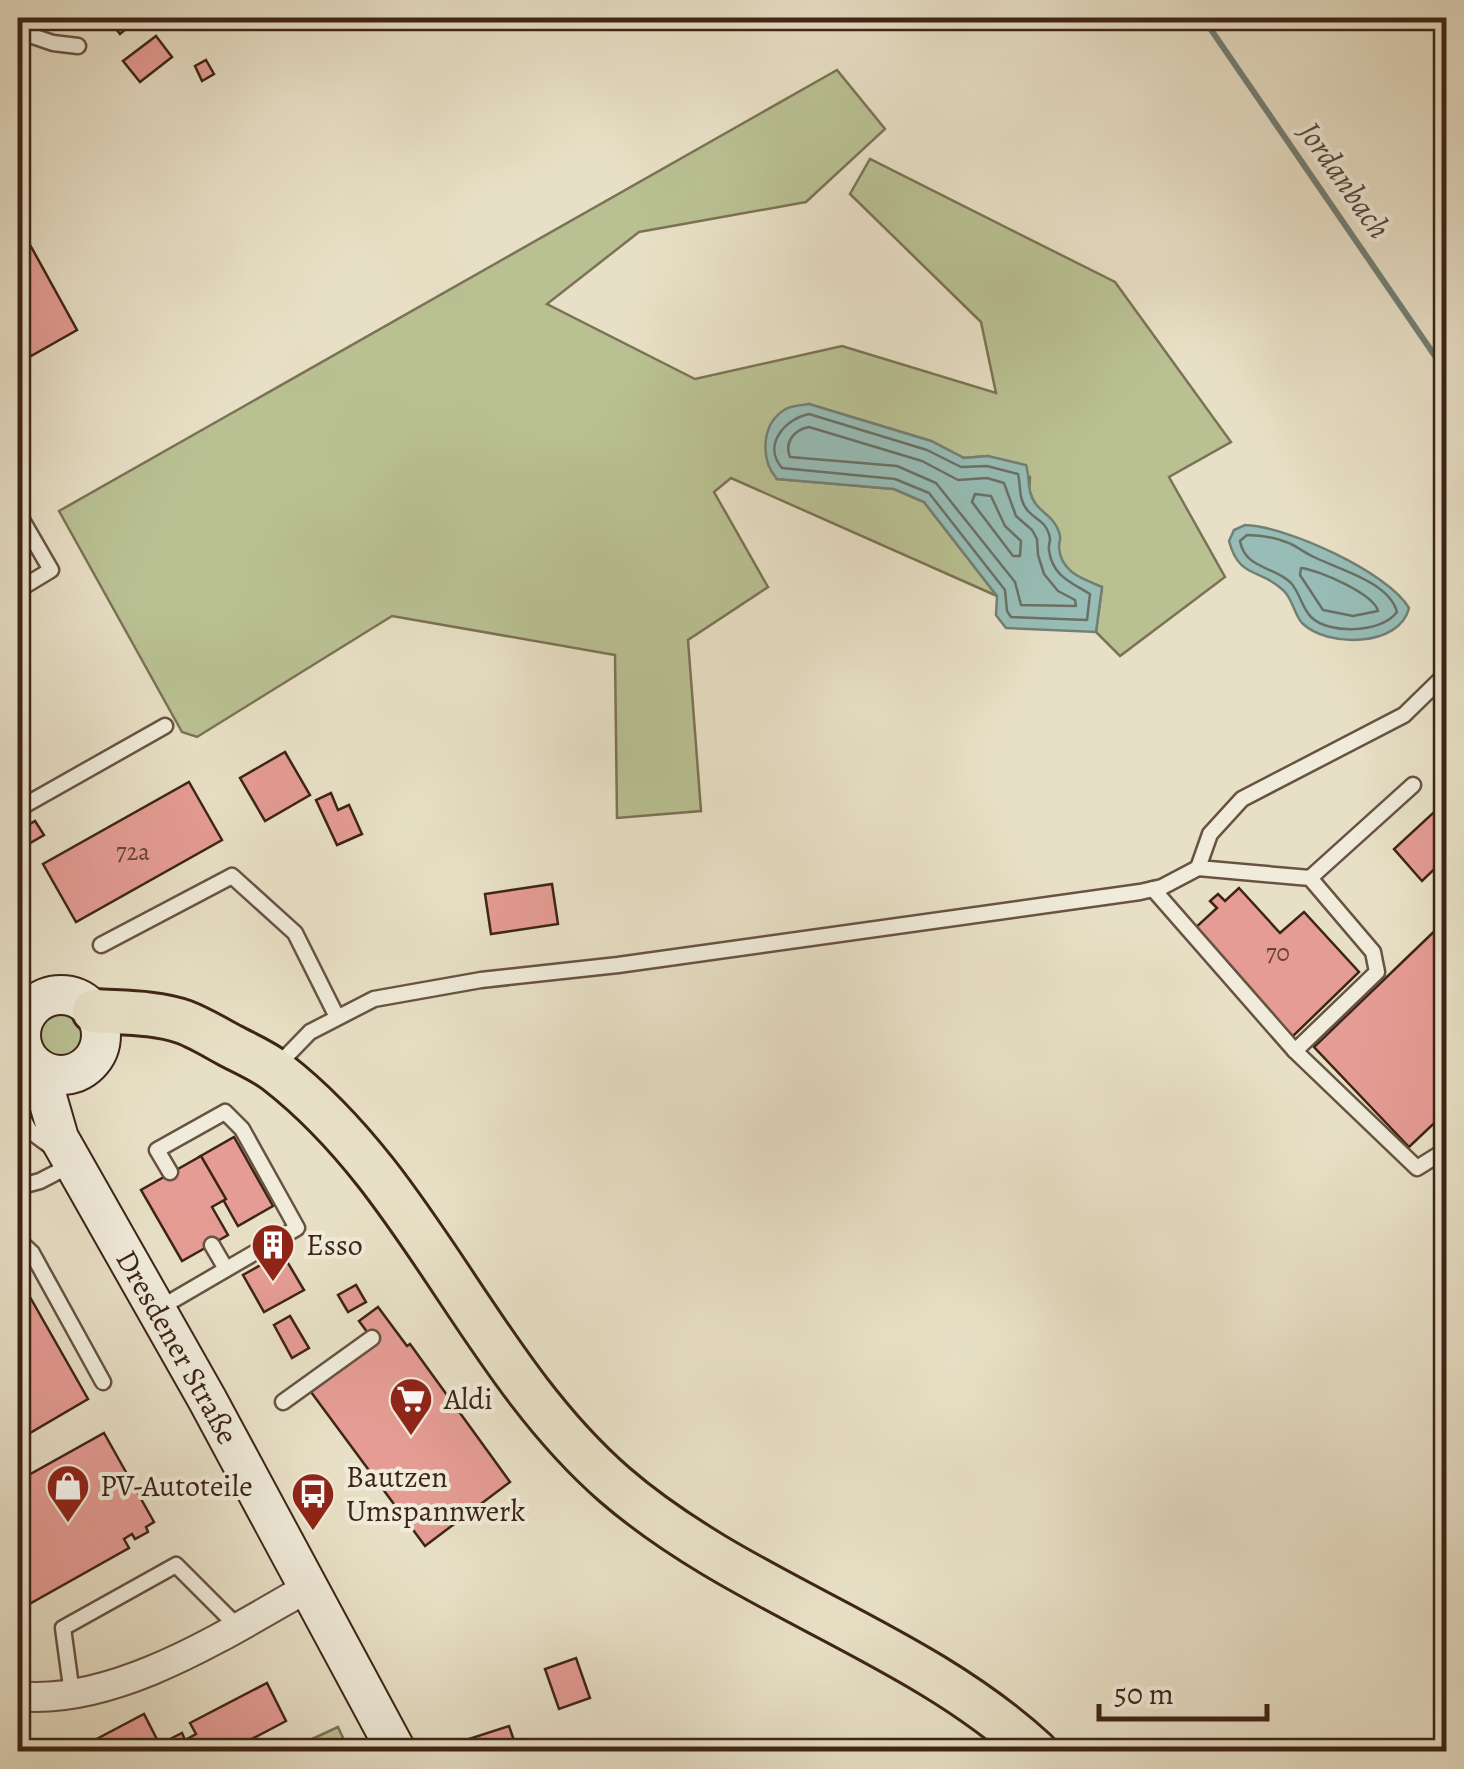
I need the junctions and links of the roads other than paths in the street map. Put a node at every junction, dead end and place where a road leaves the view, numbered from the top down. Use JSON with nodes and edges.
{"nodes":[{"id":1,"x":18,"y":32,"type":"edge"},
{"id":2,"x":78,"y":46,"type":"dead end"},
{"id":3,"x":18,"y":512,"type":"edge"},
{"id":4,"x":18,"y":590,"type":"edge"},
{"id":5,"x":1446,"y":674,"type":"edge"},
{"id":6,"x":165,"y":726,"type":"dead end"},
{"id":7,"x":1413,"y":785,"type":"dead end"},
{"id":8,"x":18,"y":809,"type":"edge"},
{"id":9,"x":1198,"y":868,"type":"junction"},
{"id":10,"x":1310,"y":878,"type":"junction"},
{"id":11,"x":1152,"y":889,"type":"junction"},
{"id":12,"x":101,"y":945,"type":"dead end"},
{"id":13,"x":22,"y":1013,"type":"edge"},
{"id":14,"x":337,"y":1017,"type":"junction"},
{"id":15,"x":97,"y":1027,"type":"junction"},
{"id":16,"x":1295,"y":1051,"type":"junction"},
{"id":17,"x":274,"y":1069,"type":"junction"},
{"id":18,"x":54,"y":1072,"type":"junction"},
{"id":19,"x":18,"y":1109,"type":"edge"},
{"id":20,"x":1446,"y":1150,"type":"edge"},
{"id":21,"x":75,"y":1163,"type":"junction"},
{"id":22,"x":170,"y":1172,"type":"dead end"},
{"id":23,"x":18,"y":1187,"type":"edge"},
{"id":24,"x":18,"y":1240,"type":"edge"},
{"id":25,"x":212,"y":1245,"type":"dead end"},
{"id":26,"x":226,"y":1269,"type":"junction"},
{"id":27,"x":157,"y":1309,"type":"junction"},
{"id":28,"x":372,"y":1338,"type":"dead end"},
{"id":29,"x":103,"y":1382,"type":"dead end"},
{"id":30,"x":283,"y":1402,"type":"dead end"},
{"id":31,"x":308,"y":1588,"type":"junction"},
{"id":32,"x":238,"y":1626,"type":"junction"},
{"id":33,"x":72,"y":1694,"type":"junction"},
{"id":34,"x":18,"y":1696,"type":"edge"},
{"id":35,"x":397,"y":1752,"type":"edge"},
{"id":36,"x":1036,"y":1752,"type":"edge"}],
"edges":[{"from":1,"to":2,"type":"lane"},
{"from":3,"to":4,"type":"lane"},
{"from":5,"to":9,"type":"lane"},
{"from":6,"to":8,"type":"lane"},
{"from":7,"to":10,"type":"lane"},
{"from":9,"to":10,"type":"lane"},
{"from":9,"to":11,"type":"lane"},
{"from":10,"to":16,"type":"lane"},
{"from":11,"to":14,"type":"lane"},
{"from":11,"to":16,"type":"lane"},
{"from":12,"to":14,"type":"lane"},
{"from":13,"to":15,"type":"main road","name":"Dresdener Straße"},
{"from":13,"to":18,"type":"main road","name":"Dresdener Straße"},
{"from":14,"to":17,"type":"lane"},
{"from":15,"to":17,"type":"main road"},
{"from":15,"to":18,"type":"main road"},
{"from":16,"to":20,"type":"lane"},
{"from":17,"to":36,"type":"main road"},
{"from":18,"to":21,"type":"main road","name":"Dresdener Straße"},
{"from":19,"to":21,"type":"lane"},
{"from":21,"to":23,"type":"lane"},
{"from":21,"to":27,"type":"main road","name":"Dresdener Straße"},
{"from":22,"to":26,"type":"lane"},
{"from":24,"to":29,"type":"lane"},
{"from":25,"to":26,"type":"lane"},
{"from":26,"to":27,"type":"lane"},
{"from":27,"to":31,"type":"main road","name":"Dresdener Straße"},
{"from":28,"to":30,"type":"lane"},
{"from":31,"to":32,"type":"street"},
{"from":31,"to":35,"type":"main road","name":"Dresdener Straße"},
{"from":32,"to":33,"type":"street"},
{"from":32,"to":33,"type":"lane"},
{"from":33,"to":34,"type":"street"}]}
